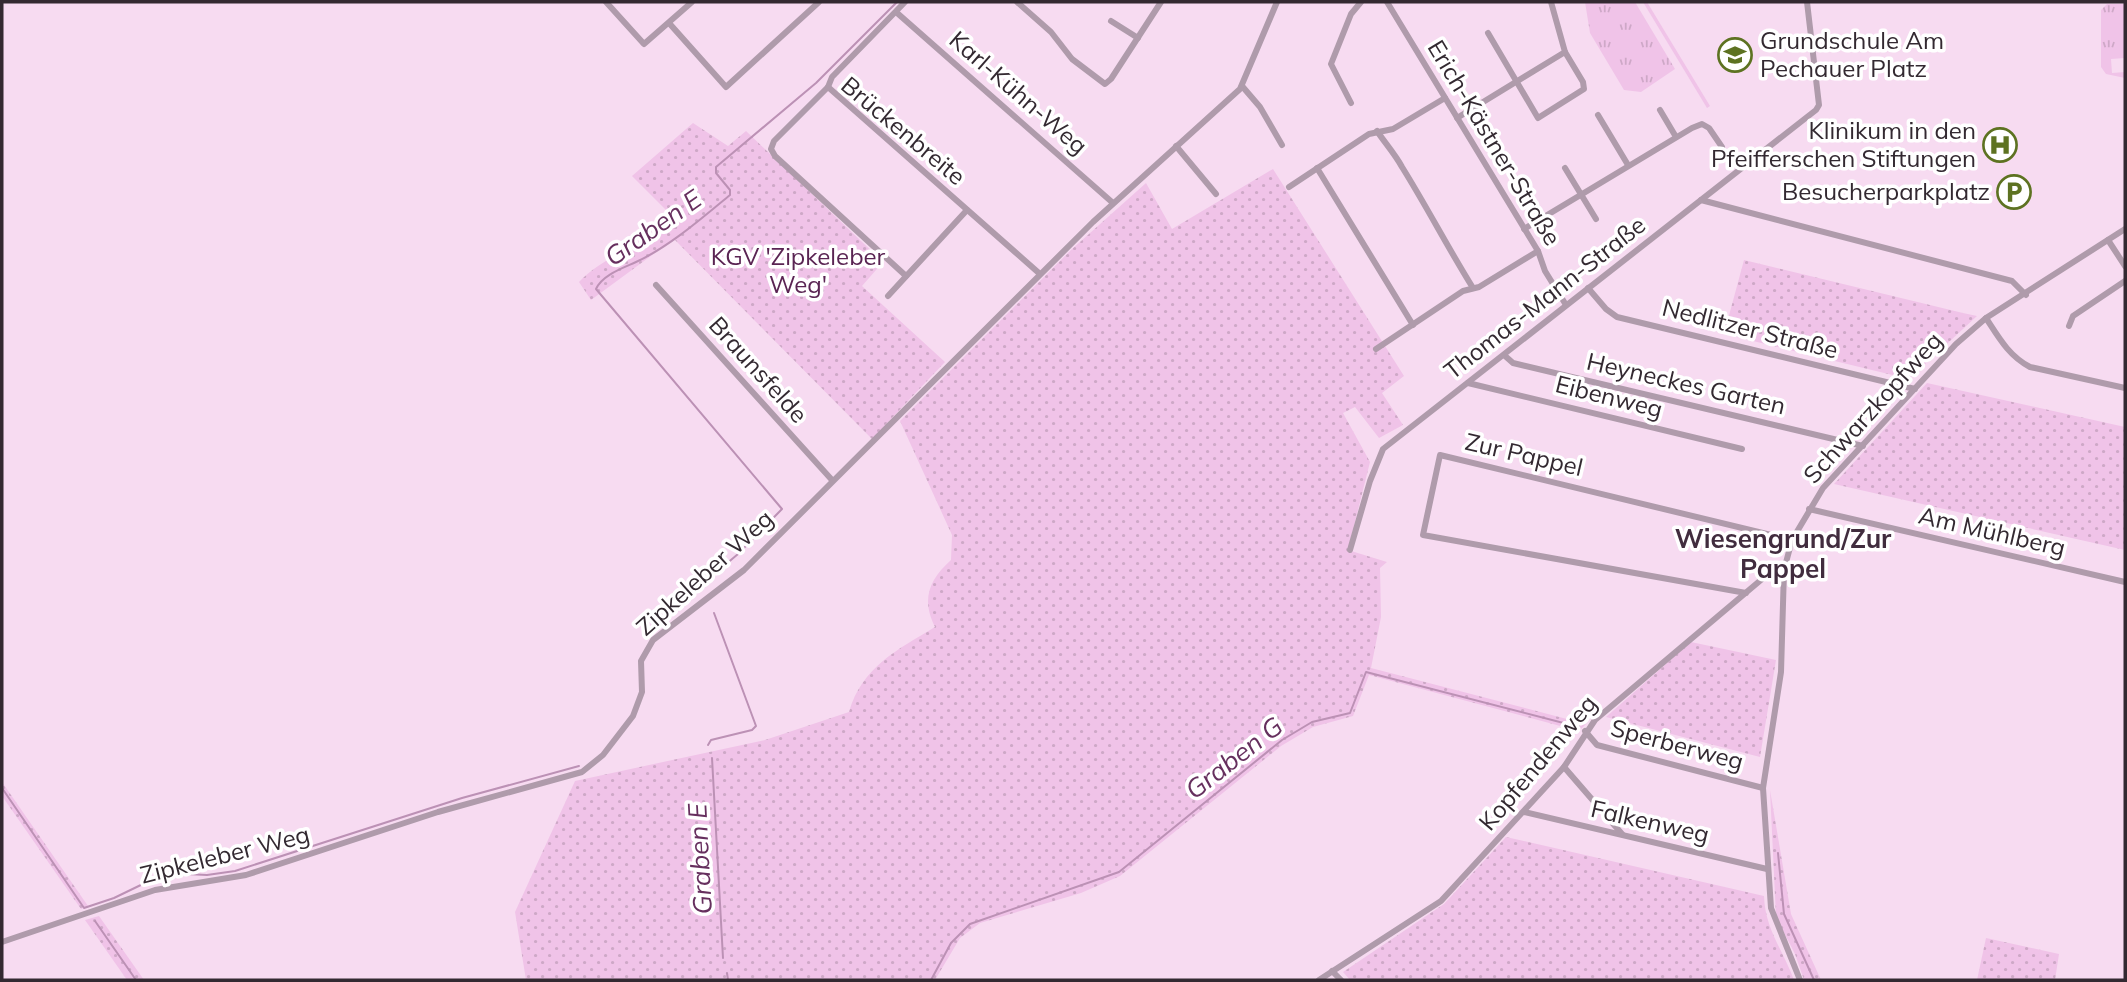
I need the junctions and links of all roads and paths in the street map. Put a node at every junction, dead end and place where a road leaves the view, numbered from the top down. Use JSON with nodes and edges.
{"nodes":[{"id":1,"x":606,"y":2,"type":"edge"},
{"id":2,"x":692,"y":2,"type":"edge"},
{"id":3,"x":819,"y":2,"type":"edge"},
{"id":4,"x":905,"y":2,"type":"edge"},
{"id":5,"x":1017,"y":2,"type":"edge"},
{"id":6,"x":1161,"y":2,"type":"edge"},
{"id":7,"x":1277,"y":2,"type":"edge"},
{"id":8,"x":1361,"y":2,"type":"edge"},
{"id":9,"x":1387,"y":2,"type":"edge"},
{"id":10,"x":1551,"y":2,"type":"edge"},
{"id":11,"x":1807,"y":2,"type":"edge"},
{"id":12,"x":897,"y":12,"type":"junction"},
{"id":13,"x":1111,"y":21,"type":"dead end"},
{"id":14,"x":669,"y":23,"type":"junction"},
{"id":15,"x":1488,"y":33,"type":"dead end"},
{"id":16,"x":1138,"y":38,"type":"junction"},
{"id":17,"x":1565,"y":52,"type":"junction"},
{"id":18,"x":1517,"y":81,"type":"junction"},
{"id":19,"x":1242,"y":86,"type":"junction"},
{"id":20,"x":828,"y":87,"type":"junction"},
{"id":21,"x":1445,"y":98,"type":"junction"},
{"id":22,"x":1351,"y":103,"type":"dead end"},
{"id":23,"x":1660,"y":110,"type":"dead end"},
{"id":24,"x":1598,"y":115,"type":"dead end"},
{"id":25,"x":1457,"y":118,"type":"junction"},
{"id":26,"x":1377,"y":131,"type":"junction"},
{"id":27,"x":1676,"y":137,"type":"junction"},
{"id":28,"x":1282,"y":145,"type":"dead end"},
{"id":29,"x":1176,"y":146,"type":"junction"},
{"id":30,"x":1722,"y":147,"type":"dead end"},
{"id":31,"x":1628,"y":165,"type":"junction"},
{"id":32,"x":1317,"y":168,"type":"junction"},
{"id":33,"x":1565,"y":168,"type":"dead end"},
{"id":34,"x":1289,"y":187,"type":"dead end"},
{"id":35,"x":1216,"y":194,"type":"dead end"},
{"id":36,"x":1581,"y":194,"type":"junction"},
{"id":37,"x":1701,"y":200,"type":"junction"},
{"id":38,"x":1113,"y":203,"type":"junction"},
{"id":39,"x":967,"y":210,"type":"junction"},
{"id":40,"x":1596,"y":219,"type":"dead end"},
{"id":41,"x":1524,"y":229,"type":"junction"},
{"id":42,"x":2125,"y":229,"type":"edge"},
{"id":43,"x":2108,"y":240,"type":"junction"},
{"id":44,"x":1538,"y":251,"type":"junction"},
{"id":45,"x":2125,"y":266,"type":"edge"},
{"id":46,"x":1040,"y":274,"type":"junction"},
{"id":47,"x":906,"y":276,"type":"junction"},
{"id":48,"x":2125,"y":281,"type":"edge"},
{"id":49,"x":656,"y":285,"type":"dead end"},
{"id":50,"x":1473,"y":288,"type":"junction"},
{"id":51,"x":1588,"y":288,"type":"junction"},
{"id":52,"x":2026,"y":295,"type":"junction"},
{"id":53,"x":888,"y":296,"type":"dead end"},
{"id":54,"x":1566,"y":305,"type":"junction"},
{"id":55,"x":1986,"y":318,"type":"junction"},
{"id":56,"x":1413,"y":325,"type":"junction"},
{"id":57,"x":2069,"y":326,"type":"dead end"},
{"id":58,"x":1376,"y":349,"type":"dead end"},
{"id":59,"x":1504,"y":355,"type":"junction"},
{"id":60,"x":1468,"y":383,"type":"junction"},
{"id":61,"x":2125,"y":388,"type":"edge"},
{"id":62,"x":1915,"y":389,"type":"junction"},
{"id":63,"x":1863,"y":446,"type":"junction"},
{"id":64,"x":1742,"y":449,"type":"dead end"},
{"id":65,"x":832,"y":480,"type":"junction"},
{"id":66,"x":1809,"y":509,"type":"junction"},
{"id":67,"x":1792,"y":540,"type":"junction"},
{"id":68,"x":1350,"y":550,"type":"dead end"},
{"id":69,"x":1784,"y":570,"type":"junction"},
{"id":70,"x":2125,"y":582,"type":"edge"},
{"id":71,"x":1746,"y":593,"type":"junction"},
{"id":72,"x":1585,"y":731,"type":"junction"},
{"id":73,"x":1564,"y":767,"type":"junction"},
{"id":74,"x":1763,"y":788,"type":"junction"},
{"id":75,"x":1524,"y":812,"type":"junction"},
{"id":76,"x":1623,"y":836,"type":"junction"},
{"id":77,"x":1767,"y":869,"type":"junction"},
{"id":78,"x":2,"y":942,"type":"edge"},
{"id":79,"x":1332,"y":971,"type":"junction"},
{"id":80,"x":1319,"y":980,"type":"edge"},
{"id":81,"x":1342,"y":980,"type":"edge"},
{"id":82,"x":1800,"y":980,"type":"edge"}],
"edges":[{"from":1,"to":14,"type":"street"},
{"from":2,"to":14,"type":"street"},
{"from":3,"to":14,"type":"street"},
{"from":4,"to":12,"type":"street"},
{"from":5,"to":16,"type":"street"},
{"from":6,"to":16,"type":"street"},
{"from":7,"to":19,"type":"street","name":"Zipkeleber Weg"},
{"from":8,"to":22,"type":"street"},
{"from":9,"to":21,"type":"street","name":"Erich-Kästner-Straße"},
{"from":10,"to":17,"type":"street"},
{"from":11,"to":37,"type":"street","name":"Thomas-Mann-Straße"},
{"from":12,"to":20,"type":"street"},
{"from":12,"to":38,"type":"street","name":"Karl-Kühn-Weg"},
{"from":13,"to":16,"type":"street"},
{"from":15,"to":18,"type":"street"},
{"from":17,"to":18,"type":"street"},
{"from":17,"to":18,"type":"street"},
{"from":18,"to":25,"type":"street"},
{"from":19,"to":28,"type":"street"},
{"from":19,"to":29,"type":"street","name":"Zipkeleber Weg"},
{"from":20,"to":39,"type":"street","name":"Brückenbreite"},
{"from":20,"to":47,"type":"street","name":"Brückenbreite"},
{"from":21,"to":25,"type":"street","name":"Erich-Kästner-Straße"},
{"from":21,"to":26,"type":"street"},
{"from":23,"to":27,"type":"street"},
{"from":24,"to":31,"type":"street"},
{"from":25,"to":41,"type":"street","name":"Erich-Kästner-Straße"},
{"from":26,"to":32,"type":"street"},
{"from":26,"to":50,"type":"street"},
{"from":27,"to":30,"type":"street"},
{"from":27,"to":31,"type":"street"},
{"from":29,"to":35,"type":"street"},
{"from":29,"to":38,"type":"street","name":"Zipkeleber Weg"},
{"from":31,"to":36,"type":"street"},
{"from":32,"to":34,"type":"street"},
{"from":32,"to":56,"type":"street"},
{"from":33,"to":36,"type":"street"},
{"from":36,"to":40,"type":"street"},
{"from":36,"to":41,"type":"street"},
{"from":37,"to":51,"type":"street","name":"Thomas-Mann-Straße"},
{"from":37,"to":52,"type":"street"},
{"from":38,"to":46,"type":"street","name":"Zipkeleber Weg"},
{"from":39,"to":46,"type":"street","name":"Brückenbreite"},
{"from":39,"to":47,"type":"street","name":"Brückenbreite"},
{"from":41,"to":44,"type":"street","name":"Erich-Kästner-Straße"},
{"from":42,"to":43,"type":"street","name":"Schwarzkopfweg"},
{"from":43,"to":45,"type":"street"},
{"from":43,"to":52,"type":"street","name":"Schwarzkopfweg"},
{"from":44,"to":50,"type":"street"},
{"from":44,"to":54,"type":"street","name":"Erich-Kästner-Straße"},
{"from":46,"to":65,"type":"street","name":"Zipkeleber Weg"},
{"from":47,"to":53,"type":"street","name":"Brückenbreite"},
{"from":48,"to":57,"type":"street"},
{"from":49,"to":65,"type":"street","name":"Braunsfelde"},
{"from":50,"to":56,"type":"street"},
{"from":51,"to":54,"type":"street","name":"Thomas-Mann-Straße"},
{"from":51,"to":62,"type":"street","name":"Nedlitzer Straße"},
{"from":52,"to":55,"type":"street","name":"Schwarzkopfweg"},
{"from":54,"to":59,"type":"street","name":"Thomas-Mann-Straße"},
{"from":55,"to":61,"type":"street"},
{"from":55,"to":62,"type":"street","name":"Schwarzkopfweg"},
{"from":56,"to":58,"type":"street"},
{"from":59,"to":60,"type":"street","name":"Thomas-Mann-Straße"},
{"from":59,"to":63,"type":"street","name":"Heyneckes Garten"},
{"from":60,"to":64,"type":"street","name":"Eibenweg"},
{"from":60,"to":68,"type":"street","name":"Thomas-Mann-Straße"},
{"from":62,"to":63,"type":"street","name":"Schwarzkopfweg"},
{"from":63,"to":66,"type":"street","name":"Schwarzkopfweg"},
{"from":65,"to":78,"type":"street","name":"Zipkeleber Weg"},
{"from":66,"to":67,"type":"street","name":"Schwarzkopfweg"},
{"from":66,"to":70,"type":"street","name":"Am Mühlberg"},
{"from":67,"to":69,"type":"street","name":"Schwarzkopfweg"},
{"from":67,"to":71,"type":"street","name":"Zur Pappel"},
{"from":69,"to":71,"type":"street","name":"Kopfendenweg"},
{"from":69,"to":74,"type":"street","name":"Schwarzkopfweg"},
{"from":71,"to":72,"type":"street","name":"Kopfendenweg"},
{"from":72,"to":73,"type":"street","name":"Kopfendenweg"},
{"from":72,"to":74,"type":"street","name":"Sperberweg"},
{"from":73,"to":75,"type":"street","name":"Kopfendenweg"},
{"from":73,"to":76,"type":"street"},
{"from":74,"to":77,"type":"street","name":"Schwarzkopfweg"},
{"from":75,"to":76,"type":"street","name":"Falkenweg"},
{"from":75,"to":79,"type":"street","name":"Kopfendenweg"},
{"from":76,"to":77,"type":"street","name":"Falkenweg"},
{"from":77,"to":82,"type":"street","name":"Schwarzkopfweg"},
{"from":79,"to":80,"type":"street","name":"Kopfendenweg"},
{"from":79,"to":81,"type":"street"}]}
